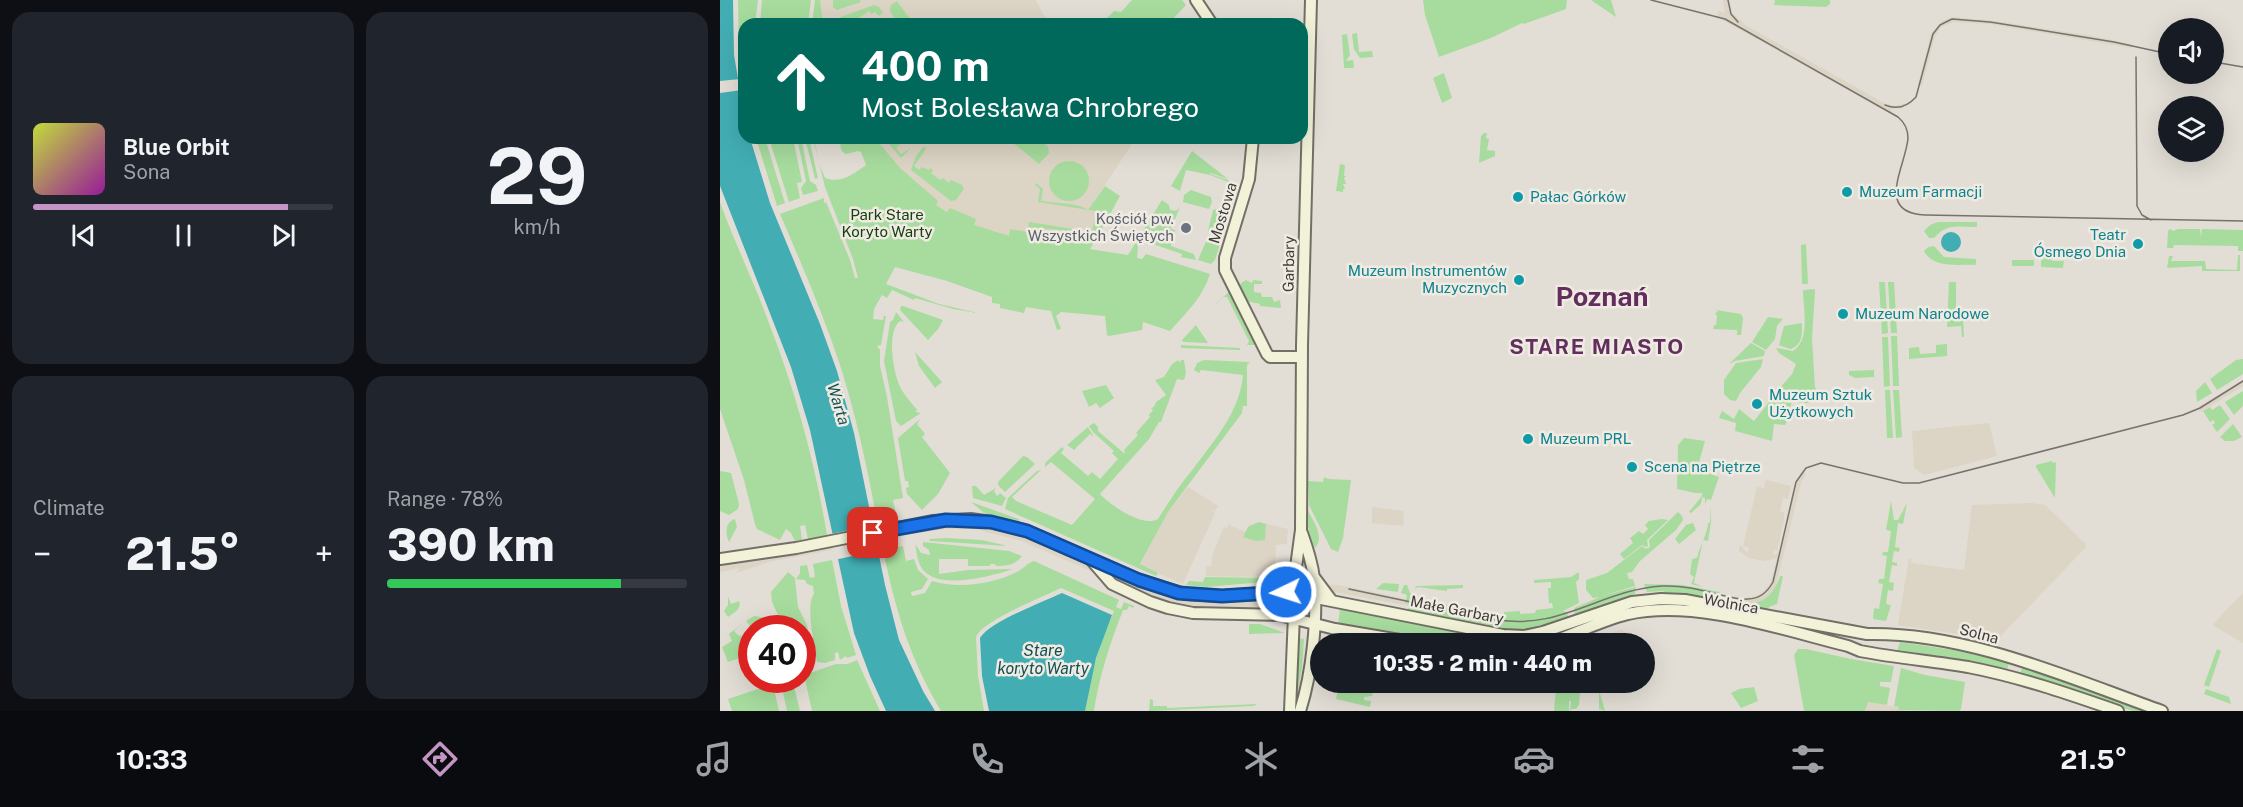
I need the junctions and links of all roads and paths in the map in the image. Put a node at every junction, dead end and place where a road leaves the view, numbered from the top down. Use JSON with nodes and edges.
{"nodes":[{"id":1,"x":1196,"y":0,"type":"edge"},
{"id":2,"x":1311,"y":0,"type":"edge"},
{"id":3,"x":1208,"y":18,"type":"edge"},
{"id":4,"x":1308,"y":119,"type":"edge"},
{"id":5,"x":1252,"y":144,"type":"edge"},
{"id":6,"x":1307,"y":144,"type":"edge"},
{"id":7,"x":1302,"y":357,"type":"junction"},
{"id":8,"x":1301,"y":530,"type":"junction"},
{"id":9,"x":720,"y":559,"type":"edge"},
{"id":10,"x":1091,"y":559,"type":"junction"},
{"id":11,"x":1314,"y":577,"type":"junction"},
{"id":12,"x":1295,"y":593,"type":"junction"},
{"id":13,"x":1314,"y":597,"type":"junction"},
{"id":14,"x":1645,"y":600,"type":"joint"},
{"id":15,"x":1332,"y":601,"type":"junction"},
{"id":16,"x":1294,"y":618,"type":"junction"},
{"id":17,"x":1313,"y":623,"type":"junction"},
{"id":18,"x":1358,"y":633,"type":"edge"},
{"id":19,"x":1575,"y":633,"type":"edge"},
{"id":20,"x":1869,"y":637,"type":"junction"},
{"id":21,"x":1848,"y":646,"type":"junction"},
{"id":22,"x":1886,"y":655,"type":"junction"},
{"id":23,"x":1290,"y":711,"type":"edge"},
{"id":24,"x":1300,"y":711,"type":"edge"},
{"id":25,"x":2118,"y":711,"type":"edge"},
{"id":26,"x":2162,"y":711,"type":"edge"}],
"edges":[{"from":1,"to":3,"type":"street"},
{"from":2,"to":4,"type":"street","name":"Garbary"},
{"from":5,"to":7,"type":"street","name":"Mostowa"},
{"from":6,"to":7,"type":"street","name":"Garbary"},
{"from":7,"to":8,"type":"street","name":"Garbary"},
{"from":8,"to":11,"type":"street","name":"Garbary"},
{"from":8,"to":12,"type":"street","name":"Garbary"},
{"from":9,"to":10,"type":"street","name":"Małe Garbary"},
{"from":10,"to":12,"type":"street","name":"Małe Garbary"},
{"from":10,"to":16,"type":"street"},
{"from":11,"to":13,"type":"street","name":"Garbary"},
{"from":11,"to":15,"type":"street"},
{"from":12,"to":13,"type":"street","name":"Małe Garbary"},
{"from":12,"to":16,"type":"street","name":"Garbary"},
{"from":13,"to":15,"type":"street","name":"Małe Garbary"},
{"from":13,"to":17,"type":"street","name":"Garbary"},
{"from":14,"to":15,"type":"street","name":"Małe Garbary"},
{"from":14,"to":20,"type":"street","name":"Wolnica"},
{"from":16,"to":17,"type":"street"},
{"from":16,"to":23,"type":"street","name":"Garbary"},
{"from":17,"to":18,"type":"street"},
{"from":17,"to":24,"type":"street","name":"Garbary"},
{"from":19,"to":21,"type":"street","name":"Wolnica"},
{"from":20,"to":21,"type":"street"},
{"from":20,"to":22,"type":"street"},
{"from":20,"to":26,"type":"street","name":"Solna"},
{"from":21,"to":22,"type":"street"},
{"from":22,"to":25,"type":"street"}]}
